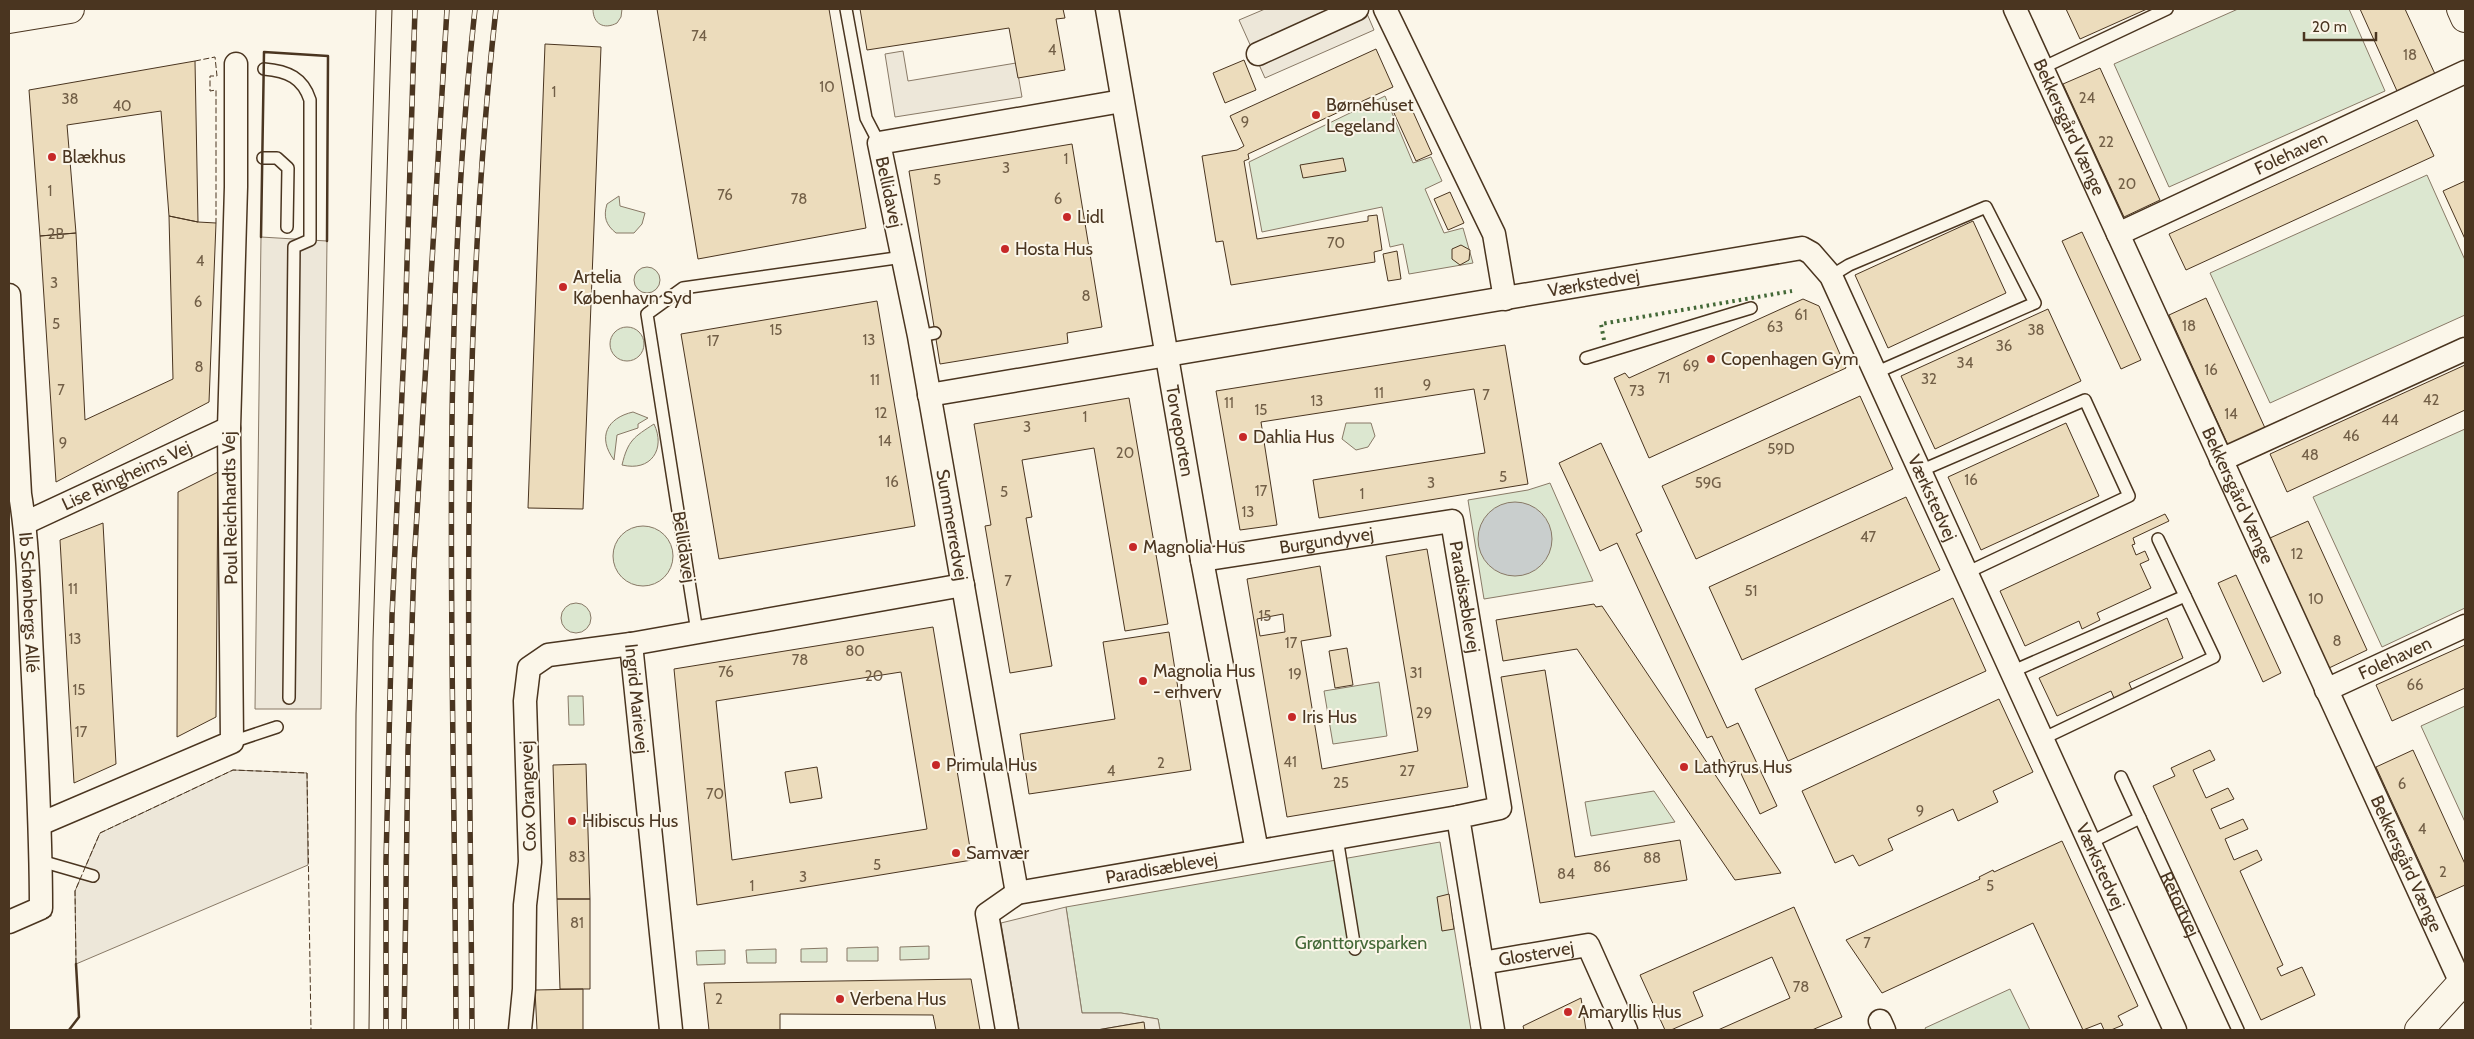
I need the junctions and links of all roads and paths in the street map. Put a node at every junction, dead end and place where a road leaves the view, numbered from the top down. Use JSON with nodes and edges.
{"nodes":[{"id":1,"x":70,"y":9,"type":"edge"},
{"id":2,"x":846,"y":9,"type":"edge"},
{"id":3,"x":1107,"y":9,"type":"edge"},
{"id":4,"x":1357,"y":9,"type":"edge"},
{"id":5,"x":1385,"y":9,"type":"edge"},
{"id":6,"x":2015,"y":9,"type":"edge"},
{"id":7,"x":2167,"y":9,"type":"edge"},
{"id":8,"x":2461,"y":9,"type":"edge"},
{"id":9,"x":2465,"y":18,"type":"edge"},
{"id":10,"x":9,"y":19,"type":"edge"},
{"id":11,"x":1258,"y":54,"type":"dead end"},
{"id":12,"x":236,"y":64,"type":"dead end"},
{"id":13,"x":2042,"y":68,"type":"junction"},
{"id":14,"x":264,"y":69,"type":"dead end"},
{"id":15,"x":2465,"y":72,"type":"edge"},
{"id":16,"x":1122,"y":101,"type":"junction"},
{"id":17,"x":879,"y":143,"type":"junction"},
{"id":18,"x":263,"y":158,"type":"dead end"},
{"id":19,"x":287,"y":226,"type":"dead end"},
{"id":20,"x":2118,"y":234,"type":"junction"},
{"id":21,"x":903,"y":257,"type":"junction"},
{"id":22,"x":1831,"y":276,"type":"junction"},
{"id":23,"x":9,"y":295,"type":"edge"},
{"id":24,"x":1505,"y":299,"type":"junction"},
{"id":25,"x":1751,"y":308,"type":"dead end"},
{"id":26,"x":2465,"y":349,"type":"edge"},
{"id":27,"x":1167,"y":353,"type":"junction"},
{"id":28,"x":1586,"y":358,"type":"dead end"},
{"id":29,"x":1875,"y":373,"type":"junction"},
{"id":30,"x":929,"y":395,"type":"junction"},
{"id":31,"x":12,"y":421,"type":"edge"},
{"id":32,"x":229,"y":428,"type":"junction"},
{"id":33,"x":2221,"y":460,"type":"junction"},
{"id":34,"x":1920,"y":471,"type":"junction"},
{"id":35,"x":14,"y":498,"type":"edge"},
{"id":36,"x":1452,"y":521,"type":"joint"},
{"id":37,"x":25,"y":523,"type":"junction"},
{"id":38,"x":2158,"y":539,"type":"dead end"},
{"id":39,"x":1202,"y":560,"type":"junction"},
{"id":40,"x":1966,"y":573,"type":"junction"},
{"id":41,"x":963,"y":584,"type":"junction"},
{"id":42,"x":2185,"y":596,"type":"junction"},
{"id":43,"x":2465,"y":626,"type":"edge"},
{"id":44,"x":698,"y":632,"type":"junction"},
{"id":45,"x":631,"y":644,"type":"junction"},
{"id":46,"x":2011,"y":672,"type":"junction"},
{"id":47,"x":2326,"y":690,"type":"junction"},
{"id":48,"x":290,"y":698,"type":"dead end"},
{"id":49,"x":277,"y":727,"type":"dead end"},
{"id":50,"x":2042,"y":739,"type":"junction"},
{"id":51,"x":232,"y":742,"type":"junction"},
{"id":52,"x":2121,"y":778,"type":"dead end"},
{"id":53,"x":1458,"y":817,"type":"junction"},
{"id":54,"x":2140,"y":818,"type":"junction"},
{"id":55,"x":40,"y":824,"type":"junction"},
{"id":56,"x":1337,"y":838,"type":"junction"},
{"id":57,"x":2089,"y":843,"type":"junction"},
{"id":58,"x":1257,"y":851,"type":"junction"},
{"id":59,"x":41,"y":861,"type":"junction"},
{"id":60,"x":93,"y":876,"type":"dead end"},
{"id":61,"x":1017,"y":893,"type":"junction"},
{"id":62,"x":9,"y":922,"type":"edge"},
{"id":63,"x":1355,"y":949,"type":"dead end"},
{"id":64,"x":1482,"y":963,"type":"junction"},
{"id":65,"x":2463,"y":981,"type":"edge"},
{"id":66,"x":2171,"y":1029,"type":"edge"},
{"id":67,"x":520,"y":1030,"type":"edge"},
{"id":68,"x":671,"y":1030,"type":"edge"},
{"id":69,"x":1007,"y":1030,"type":"edge"},
{"id":70,"x":1493,"y":1030,"type":"edge"},
{"id":71,"x":1626,"y":1030,"type":"edge"},
{"id":72,"x":2238,"y":1030,"type":"edge"},
{"id":73,"x":2419,"y":1030,"type":"edge"}],
"edges":[{"from":1,"to":10,"type":"street"},
{"from":2,"to":17,"type":"lane"},
{"from":3,"to":16,"type":"street","name":"Torveporten"},
{"from":4,"to":11,"type":"street"},
{"from":5,"to":24,"type":"street"},
{"from":6,"to":13,"type":"street","name":"Bekkersgård Vænge"},
{"from":7,"to":13,"type":"lane"},
{"from":8,"to":9,"type":"street"},
{"from":12,"to":32,"type":"street","name":"Poul Reichhardts Vej"},
{"from":13,"to":20,"type":"street","name":"Bekkersgård Vænge"},
{"from":14,"to":48,"type":"lane"},
{"from":15,"to":20,"type":"street","name":"Folehaven"},
{"from":16,"to":17,"type":"street","name":"Bellidavej"},
{"from":16,"to":27,"type":"street","name":"Torveporten"},
{"from":17,"to":21,"type":"street","name":"Bellidavej"},
{"from":18,"to":19,"type":"lane"},
{"from":20,"to":33,"type":"street","name":"Bekkersgård Vænge"},
{"from":21,"to":30,"type":"street","name":"Bellidavej"},
{"from":21,"to":44,"type":"lane","name":"Bellidavej"},
{"from":22,"to":24,"type":"street","name":"Værkstedvej"},
{"from":22,"to":29,"type":"street","name":"Værkstedvej"},
{"from":22,"to":29,"type":"lane"},
{"from":23,"to":31,"type":"street","name":"Ib Schønbergs Allé"},
{"from":24,"to":27,"type":"street","name":"Værkstedvej"},
{"from":25,"to":28,"type":"lane"},
{"from":26,"to":33,"type":"street"},
{"from":27,"to":30,"type":"street"},
{"from":27,"to":39,"type":"street","name":"Torveporten"},
{"from":29,"to":34,"type":"street","name":"Værkstedvej"},
{"from":30,"to":41,"type":"street","name":"Summerredvej"},
{"from":31,"to":35,"type":"street","name":"Ib Schønbergs Allé"},
{"from":32,"to":37,"type":"street","name":"Lise Ringheims Vej"},
{"from":32,"to":51,"type":"street","name":"Poul Reichhardts Vej"},
{"from":33,"to":47,"type":"street","name":"Bekkersgård Vænge"},
{"from":34,"to":40,"type":"street","name":"Værkstedvej"},
{"from":34,"to":40,"type":"lane"},
{"from":35,"to":37,"type":"street","name":"Ib Schønbergs Allé"},
{"from":36,"to":39,"type":"street","name":"Burgundyvej"},
{"from":36,"to":53,"type":"street","name":"Paradisæblevej"},
{"from":37,"to":55,"type":"street","name":"Ib Schønbergs Allé"},
{"from":38,"to":42,"type":"lane"},
{"from":39,"to":58,"type":"street","name":"Torveporten"},
{"from":40,"to":46,"type":"street","name":"Værkstedvej"},
{"from":41,"to":44,"type":"street","name":"Ingrid Marievej"},
{"from":41,"to":61,"type":"street","name":"Summerredvej"},
{"from":42,"to":46,"type":"lane"},
{"from":42,"to":50,"type":"lane"},
{"from":43,"to":47,"type":"street","name":"Folehaven"},
{"from":44,"to":45,"type":"street","name":"Ingrid Marievej"},
{"from":45,"to":67,"type":"street","name":"Cox Orangevej"},
{"from":45,"to":68,"type":"street","name":"Ingrid Marievej"},
{"from":46,"to":50,"type":"street","name":"Værkstedvej"},
{"from":47,"to":65,"type":"street","name":"Bekkersgård Vænge"},
{"from":49,"to":51,"type":"lane"},
{"from":50,"to":57,"type":"street","name":"Værkstedvej"},
{"from":51,"to":55,"type":"street"},
{"from":52,"to":54,"type":"lane","name":"Retortvej"},
{"from":53,"to":56,"type":"street","name":"Paradisæblevej"},
{"from":53,"to":64,"type":"street"},
{"from":54,"to":57,"type":"lane"},
{"from":54,"to":72,"type":"lane","name":"Retortvej"},
{"from":55,"to":59,"type":"street","name":"Ib Schønbergs Allé"},
{"from":56,"to":58,"type":"street","name":"Paradisæblevej"},
{"from":56,"to":63,"type":"lane"},
{"from":57,"to":66,"type":"street","name":"Værkstedvej"},
{"from":58,"to":61,"type":"street","name":"Paradisæblevej"},
{"from":59,"to":60,"type":"lane"},
{"from":59,"to":62,"type":"street","name":"Ib Schønbergs Allé"},
{"from":61,"to":69,"type":"street","name":"Paradisæblevej"},
{"from":64,"to":70,"type":"street"},
{"from":64,"to":71,"type":"street","name":"Glostervej"},
{"from":65,"to":73,"type":"street"}]}
